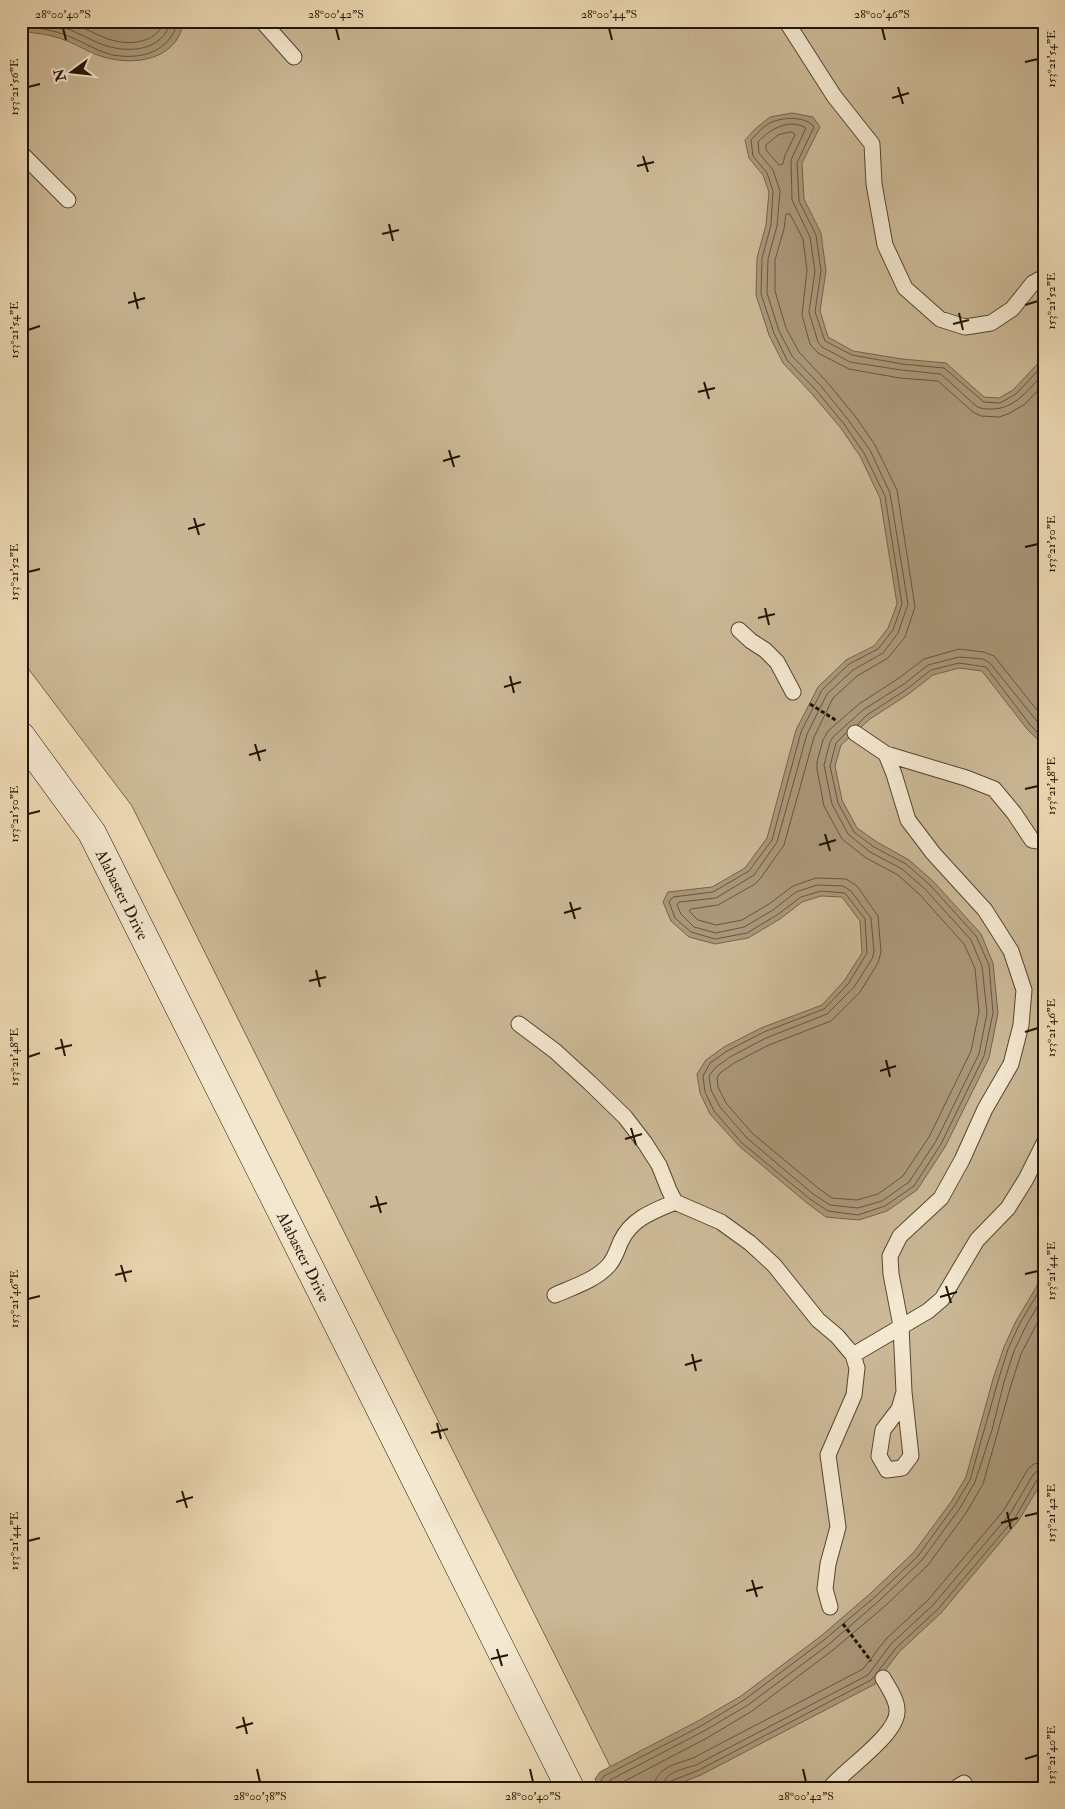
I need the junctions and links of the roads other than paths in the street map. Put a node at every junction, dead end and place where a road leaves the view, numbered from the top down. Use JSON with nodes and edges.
{"nodes":[{"id":1,"x":262,"y":21,"type":"edge"},
{"id":2,"x":786,"y":21,"type":"edge"},
{"id":3,"x":294,"y":57,"type":"dead end"},
{"id":4,"x":21,"y":153,"type":"edge"},
{"id":5,"x":68,"y":200,"type":"dead end"},
{"id":6,"x":1044,"y":276,"type":"edge"},
{"id":7,"x":739,"y":630,"type":"dead end"},
{"id":8,"x":793,"y":692,"type":"road end"},
{"id":9,"x":855,"y":732,"type":"road end"},
{"id":10,"x":21,"y":736,"type":"edge"},
{"id":11,"x":886,"y":754,"type":"junction"},
{"id":12,"x":1044,"y":842,"type":"edge"},
{"id":13,"x":519,"y":1024,"type":"dead end"},
{"id":14,"x":1044,"y":1142,"type":"edge"},
{"id":15,"x":675,"y":1202,"type":"junction"},
{"id":16,"x":555,"y":1295,"type":"dead end"},
{"id":17,"x":901,"y":1326,"type":"junction"},
{"id":18,"x":853,"y":1355,"type":"junction"},
{"id":19,"x":904,"y":1392,"type":"dead end"},
{"id":20,"x":830,"y":1606,"type":"road end"},
{"id":21,"x":883,"y":1678,"type":"road end"},
{"id":22,"x":570,"y":1788,"type":"edge"},
{"id":23,"x":830,"y":1788,"type":"edge"}],
"edges":[{"from":1,"to":3,"type":"lane"},
{"from":2,"to":6,"type":"lane"},
{"from":4,"to":5,"type":"lane"},
{"from":7,"to":8,"type":"lane"},
{"from":9,"to":11,"type":"lane"},
{"from":10,"to":22,"type":"street","name":"Alabaster Drive"},
{"from":11,"to":12,"type":"lane"},
{"from":11,"to":17,"type":"lane"},
{"from":13,"to":15,"type":"lane"},
{"from":14,"to":17,"type":"lane"},
{"from":15,"to":16,"type":"lane"},
{"from":15,"to":18,"type":"lane"},
{"from":17,"to":18,"type":"lane"},
{"from":17,"to":19,"type":"lane"},
{"from":18,"to":20,"type":"lane"},
{"from":21,"to":23,"type":"lane"}]}
